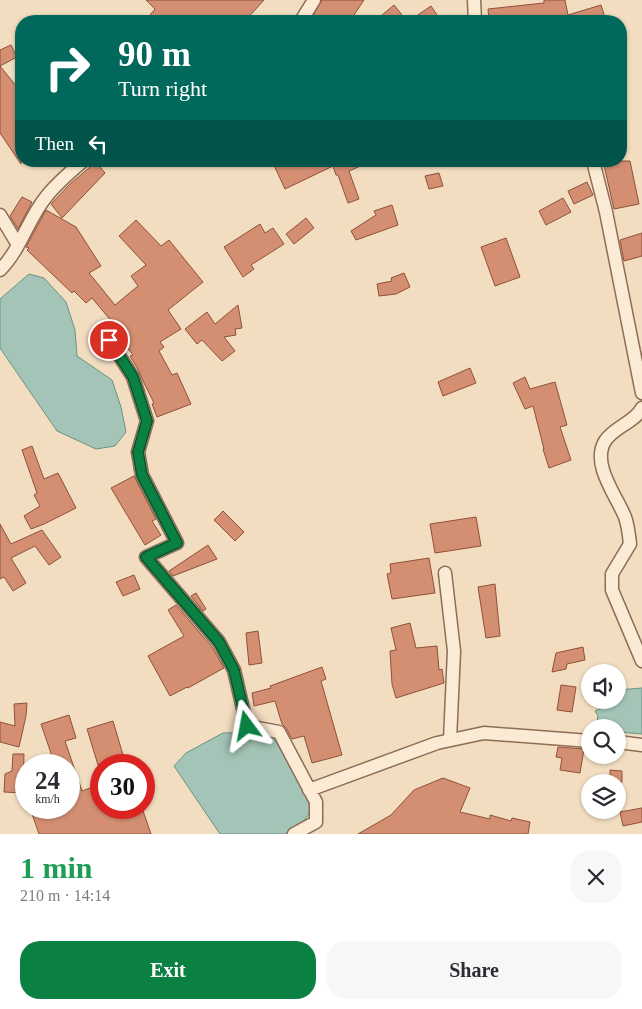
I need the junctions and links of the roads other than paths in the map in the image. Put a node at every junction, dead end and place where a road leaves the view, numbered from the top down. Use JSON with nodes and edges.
{"nodes":[{"id":1,"x":314,"y":0,"type":"edge"},
{"id":2,"x":474,"y":0,"type":"edge"},
{"id":3,"x":305,"y":15,"type":"edge"},
{"id":4,"x":475,"y":15,"type":"edge"},
{"id":5,"x":77,"y":167,"type":"edge"},
{"id":6,"x":595,"y":167,"type":"edge"},
{"id":7,"x":0,"y":215,"type":"edge"},
{"id":8,"x":18,"y":245,"type":"junction"},
{"id":9,"x":0,"y":270,"type":"edge"},
{"id":10,"x":109,"y":340,"type":"dead end"},
{"id":11,"x":642,"y":393,"type":"edge"},
{"id":12,"x":642,"y":408,"type":"edge"},
{"id":13,"x":445,"y":573,"type":"dead end"},
{"id":14,"x":642,"y":661,"type":"edge"},
{"id":15,"x":450,"y":740,"type":"junction"},
{"id":16,"x":581,"y":740,"type":"edge"},
{"id":17,"x":626,"y":743,"type":"edge"},
{"id":18,"x":642,"y":745,"type":"edge"},
{"id":19,"x":309,"y":790,"type":"junction"},
{"id":20,"x":294,"y":834,"type":"edge"}],
"edges":[{"from":1,"to":3,"type":"street"},
{"from":2,"to":4,"type":"street"},
{"from":5,"to":8,"type":"street"},
{"from":6,"to":11,"type":"street"},
{"from":7,"to":8,"type":"street"},
{"from":8,"to":9,"type":"street"},
{"from":10,"to":19,"type":"street"},
{"from":12,"to":14,"type":"street"},
{"from":13,"to":15,"type":"street"},
{"from":15,"to":16,"type":"street"},
{"from":15,"to":19,"type":"street"},
{"from":17,"to":18,"type":"street"},
{"from":19,"to":20,"type":"street"}]}
